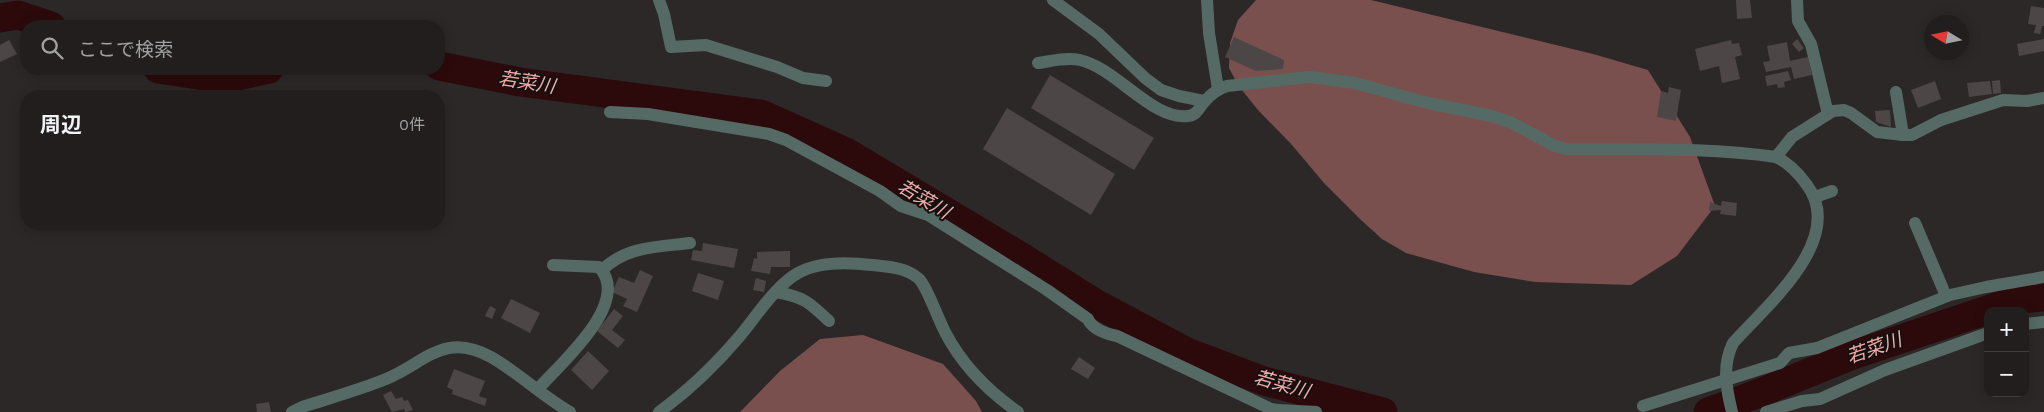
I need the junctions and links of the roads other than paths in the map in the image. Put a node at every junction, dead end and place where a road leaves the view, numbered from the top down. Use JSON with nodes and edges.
{"nodes":[{"id":1,"x":659,"y":0,"type":"edge"},
{"id":2,"x":1053,"y":0,"type":"edge"},
{"id":3,"x":1207,"y":0,"type":"edge"},
{"id":4,"x":1797,"y":0,"type":"edge"},
{"id":5,"x":1038,"y":62,"type":"dead end"},
{"id":6,"x":826,"y":82,"type":"dead end"},
{"id":7,"x":1218,"y":89,"type":"junction"},
{"id":8,"x":1896,"y":92,"type":"dead end"},
{"id":9,"x":2044,"y":98,"type":"edge"},
{"id":10,"x":1204,"y":101,"type":"junction"},
{"id":11,"x":610,"y":112,"type":"dead end"},
{"id":12,"x":1828,"y":114,"type":"junction"},
{"id":13,"x":1903,"y":136,"type":"junction"},
{"id":14,"x":1776,"y":157,"type":"junction"},
{"id":15,"x":1832,"y":191,"type":"dead end"},
{"id":16,"x":1815,"y":197,"type":"junction"},
{"id":17,"x":1915,"y":223,"type":"dead end"},
{"id":18,"x":690,"y":243,"type":"dead end"},
{"id":19,"x":553,"y":265,"type":"dead end"},
{"id":20,"x":602,"y":270,"type":"junction"},
{"id":21,"x":2044,"y":277,"type":"edge"},
{"id":22,"x":776,"y":292,"type":"junction"},
{"id":23,"x":1946,"y":296,"type":"junction"},
{"id":24,"x":829,"y":322,"type":"dead end"},
{"id":25,"x":2044,"y":322,"type":"edge"},
{"id":26,"x":2029,"y":324,"type":"edge"},
{"id":27,"x":1984,"y":334,"type":"edge"},
{"id":28,"x":1726,"y":383,"type":"junction"},
{"id":29,"x":538,"y":389,"type":"junction"},
{"id":30,"x":1643,"y":406,"type":"dead end"},
{"id":31,"x":292,"y":412,"type":"edge"},
{"id":32,"x":570,"y":412,"type":"edge"},
{"id":33,"x":659,"y":412,"type":"edge"},
{"id":34,"x":1018,"y":412,"type":"edge"},
{"id":35,"x":1316,"y":412,"type":"edge"},
{"id":36,"x":1732,"y":412,"type":"edge"},
{"id":37,"x":1766,"y":412,"type":"edge"}],
"edges":[{"from":1,"to":6,"type":"street"},
{"from":2,"to":10,"type":"street"},
{"from":3,"to":7,"type":"street"},
{"from":4,"to":12,"type":"street"},
{"from":5,"to":10,"type":"street"},
{"from":7,"to":10,"type":"street"},
{"from":7,"to":14,"type":"street"},
{"from":8,"to":13,"type":"street"},
{"from":9,"to":13,"type":"street"},
{"from":11,"to":35,"type":"street"},
{"from":12,"to":13,"type":"street"},
{"from":12,"to":14,"type":"street"},
{"from":14,"to":16,"type":"street"},
{"from":15,"to":16,"type":"street"},
{"from":16,"to":28,"type":"street"},
{"from":17,"to":23,"type":"street"},
{"from":18,"to":20,"type":"street"},
{"from":19,"to":20,"type":"street"},
{"from":20,"to":29,"type":"street"},
{"from":21,"to":23,"type":"street"},
{"from":22,"to":24,"type":"street"},
{"from":22,"to":33,"type":"street"},
{"from":22,"to":34,"type":"street"},
{"from":23,"to":28,"type":"street"},
{"from":25,"to":26,"type":"street"},
{"from":27,"to":37,"type":"street"},
{"from":28,"to":30,"type":"street"},
{"from":28,"to":36,"type":"street"},
{"from":29,"to":31,"type":"street"},
{"from":29,"to":32,"type":"street"}]}
